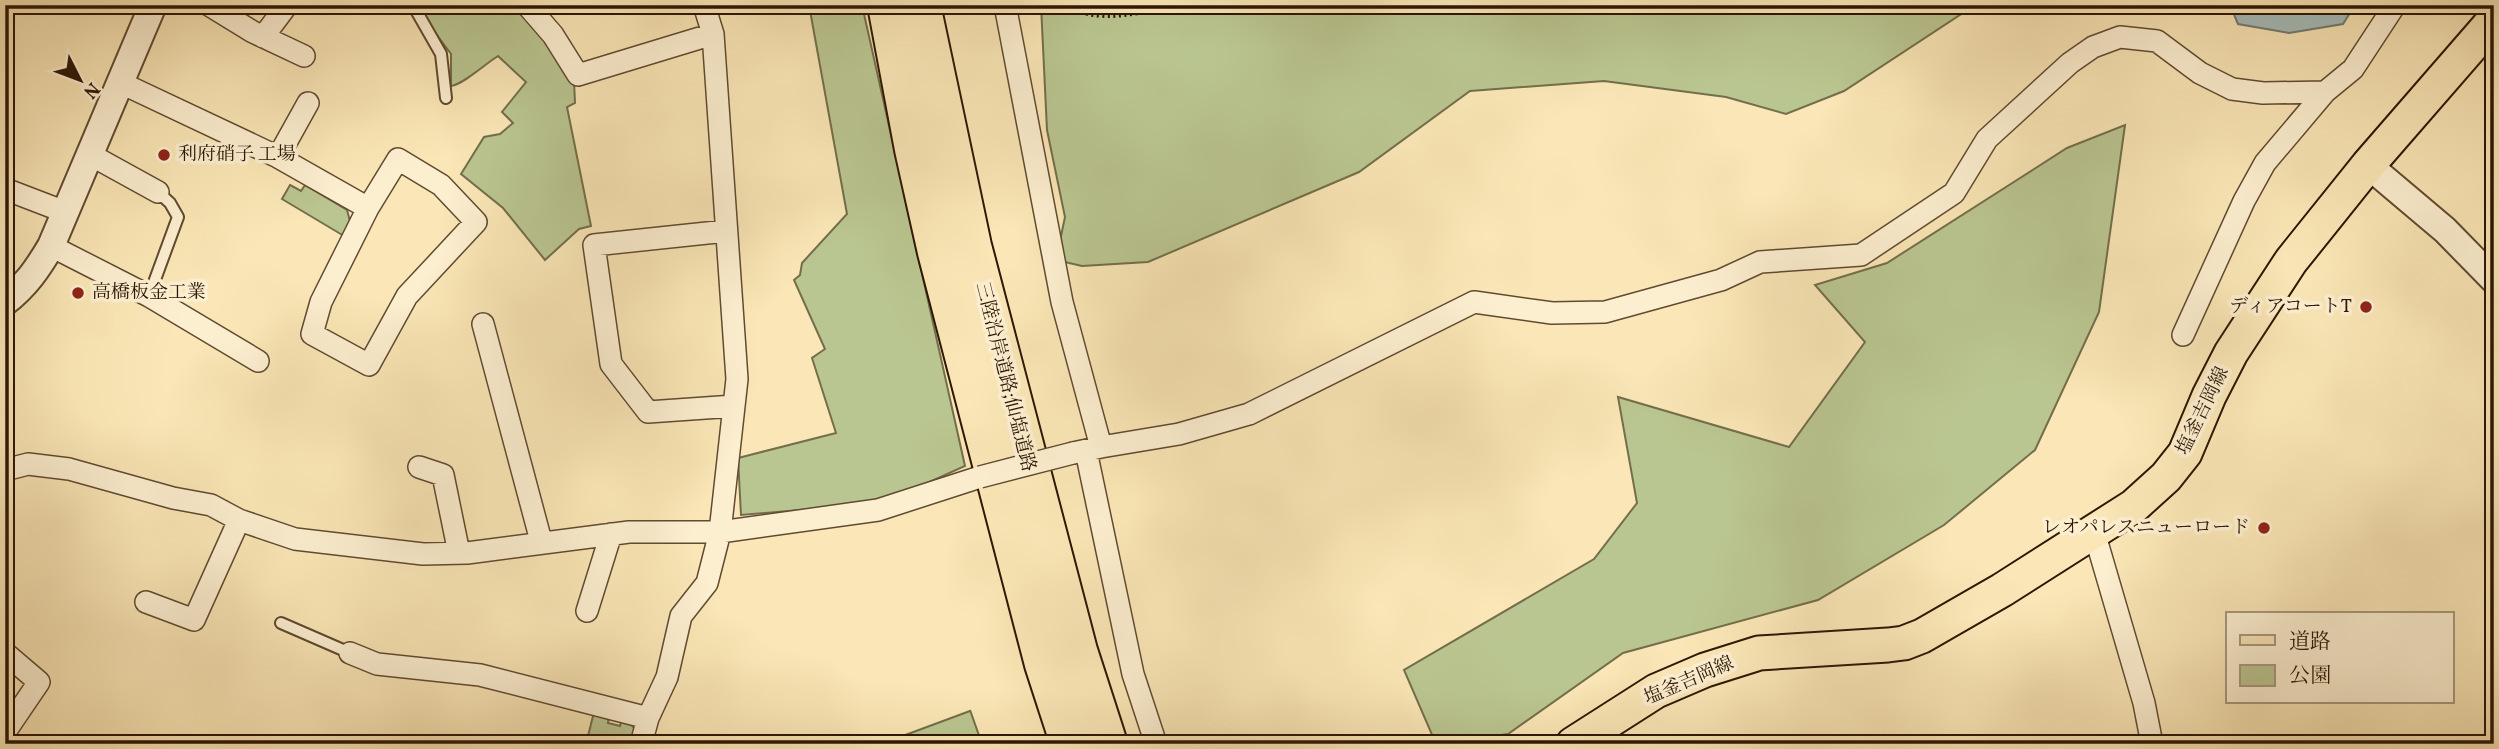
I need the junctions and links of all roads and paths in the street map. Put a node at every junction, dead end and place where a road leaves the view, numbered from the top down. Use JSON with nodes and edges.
{"nodes":[{"id":1,"x":153,"y":5,"type":"edge"},
{"id":2,"x":209,"y":5,"type":"edge"},
{"id":3,"x":287,"y":5,"type":"edge"},
{"id":4,"x":413,"y":5,"type":"edge"},
{"id":5,"x":527,"y":5,"type":"edge"},
{"id":6,"x":704,"y":5,"type":"edge"},
{"id":7,"x":1005,"y":5,"type":"edge"},
{"id":8,"x":1066,"y":5,"type":"edge"},
{"id":9,"x":1173,"y":5,"type":"edge"},
{"id":10,"x":1345,"y":5,"type":"edge"},
{"id":11,"x":1460,"y":5,"type":"edge"},
{"id":12,"x":2395,"y":5,"type":"edge"},
{"id":13,"x":905,"y":10,"type":"edge"},
{"id":14,"x":2494,"y":20,"type":"edge"},
{"id":15,"x":713,"y":34,"type":"junction"},
{"id":16,"x":263,"y":37,"type":"junction"},
{"id":17,"x":304,"y":56,"type":"dead end"},
{"id":18,"x":119,"y":82,"type":"junction"},
{"id":19,"x":2325,"y":92,"type":"junction"},
{"id":20,"x":446,"y":98,"type":"dead end"},
{"id":21,"x":308,"y":103,"type":"dead end"},
{"id":22,"x":89,"y":154,"type":"junction"},
{"id":23,"x":278,"y":157,"type":"junction"},
{"id":24,"x":2368,"y":165,"type":"junction"},
{"id":25,"x":5,"y":189,"type":"edge"},
{"id":26,"x":158,"y":192,"type":"joint"},
{"id":27,"x":368,"y":208,"type":"junction"},
{"id":28,"x":65,"y":212,"type":"junction"},
{"id":29,"x":726,"y":231,"type":"junction"},
{"id":30,"x":51,"y":246,"type":"junction"},
{"id":31,"x":2494,"y":280,"type":"edge"},
{"id":32,"x":149,"y":296,"type":"junction"},
{"id":33,"x":5,"y":302,"type":"edge"},
{"id":34,"x":483,"y":324,"type":"dead end"},
{"id":35,"x":2183,"y":335,"type":"dead end"},
{"id":36,"x":258,"y":361,"type":"dead end"},
{"id":37,"x":734,"y":406,"type":"junction"},
{"id":38,"x":1087,"y":450,"type":"junction"},
{"id":39,"x":419,"y":467,"type":"dead end"},
{"id":40,"x":5,"y":470,"type":"edge"},
{"id":41,"x":239,"y":520,"type":"junction"},
{"id":42,"x":720,"y":532,"type":"junction"},
{"id":43,"x":2094,"y":532,"type":"junction"},
{"id":44,"x":611,"y":534,"type":"junction"},
{"id":45,"x":541,"y":541,"type":"junction"},
{"id":46,"x":459,"y":553,"type":"junction"},
{"id":47,"x":146,"y":602,"type":"dead end"},
{"id":48,"x":586,"y":611,"type":"dead end"},
{"id":49,"x":281,"y":623,"type":"dead end"},
{"id":50,"x":5,"y":653,"type":"edge"},
{"id":51,"x":350,"y":653,"type":"joint"},
{"id":52,"x":648,"y":718,"type":"junction"},
{"id":53,"x":5,"y":732,"type":"edge"},
{"id":54,"x":641,"y":744,"type":"edge"},
{"id":55,"x":1070,"y":744,"type":"edge"},
{"id":56,"x":1108,"y":744,"type":"edge"},
{"id":57,"x":1156,"y":744,"type":"edge"},
{"id":58,"x":1573,"y":744,"type":"edge"},
{"id":59,"x":2152,"y":744,"type":"edge"}],
"edges":[{"from":1,"to":18,"type":"street"},
{"from":2,"to":16,"type":"street"},
{"from":3,"to":16,"type":"street"},
{"from":4,"to":20,"type":"lane"},
{"from":5,"to":15,"type":"street"},
{"from":6,"to":15,"type":"street"},
{"from":7,"to":38,"type":"street"},
{"from":8,"to":9,"type":"path"},
{"from":10,"to":11,"type":"path"},
{"from":12,"to":19,"type":"street"},
{"from":13,"to":55,"type":"highway","name":"三陸沿岸道路;仙塩道路"},
{"from":13,"to":56,"type":"highway","name":"三陸沿岸道路;仙塩道路"},
{"from":14,"to":24,"type":"main road","name":"塩釜吉岡線"},
{"from":15,"to":29,"type":"street"},
{"from":16,"to":17,"type":"street"},
{"from":18,"to":22,"type":"street"},
{"from":18,"to":23,"type":"street"},
{"from":19,"to":35,"type":"street"},
{"from":19,"to":38,"type":"street"},
{"from":21,"to":23,"type":"street"},
{"from":22,"to":26,"type":"street"},
{"from":22,"to":28,"type":"street"},
{"from":23,"to":27,"type":"street"},
{"from":24,"to":31,"type":"street"},
{"from":24,"to":43,"type":"main road","name":"塩釜吉岡線"},
{"from":25,"to":28,"type":"street"},
{"from":26,"to":32,"type":"lane"},
{"from":27,"to":27,"type":"street"},
{"from":28,"to":30,"type":"street"},
{"from":29,"to":37,"type":"street"},
{"from":29,"to":37,"type":"street"},
{"from":30,"to":32,"type":"street"},
{"from":30,"to":33,"type":"street"},
{"from":32,"to":36,"type":"street"},
{"from":34,"to":45,"type":"street"},
{"from":37,"to":42,"type":"street"},
{"from":38,"to":42,"type":"street","bridge":true},
{"from":38,"to":57,"type":"street"},
{"from":39,"to":46,"type":"street"},
{"from":40,"to":41,"type":"street"},
{"from":41,"to":46,"type":"street"},
{"from":41,"to":47,"type":"street"},
{"from":42,"to":44,"type":"street"},
{"from":42,"to":52,"type":"street"},
{"from":43,"to":58,"type":"main road","name":"塩釜吉岡線"},
{"from":43,"to":59,"type":"street"},
{"from":44,"to":45,"type":"street"},
{"from":44,"to":48,"type":"street"},
{"from":45,"to":46,"type":"street"},
{"from":49,"to":51,"type":"lane"},
{"from":50,"to":53,"type":"street"},
{"from":51,"to":52,"type":"street"},
{"from":52,"to":54,"type":"street"}]}
